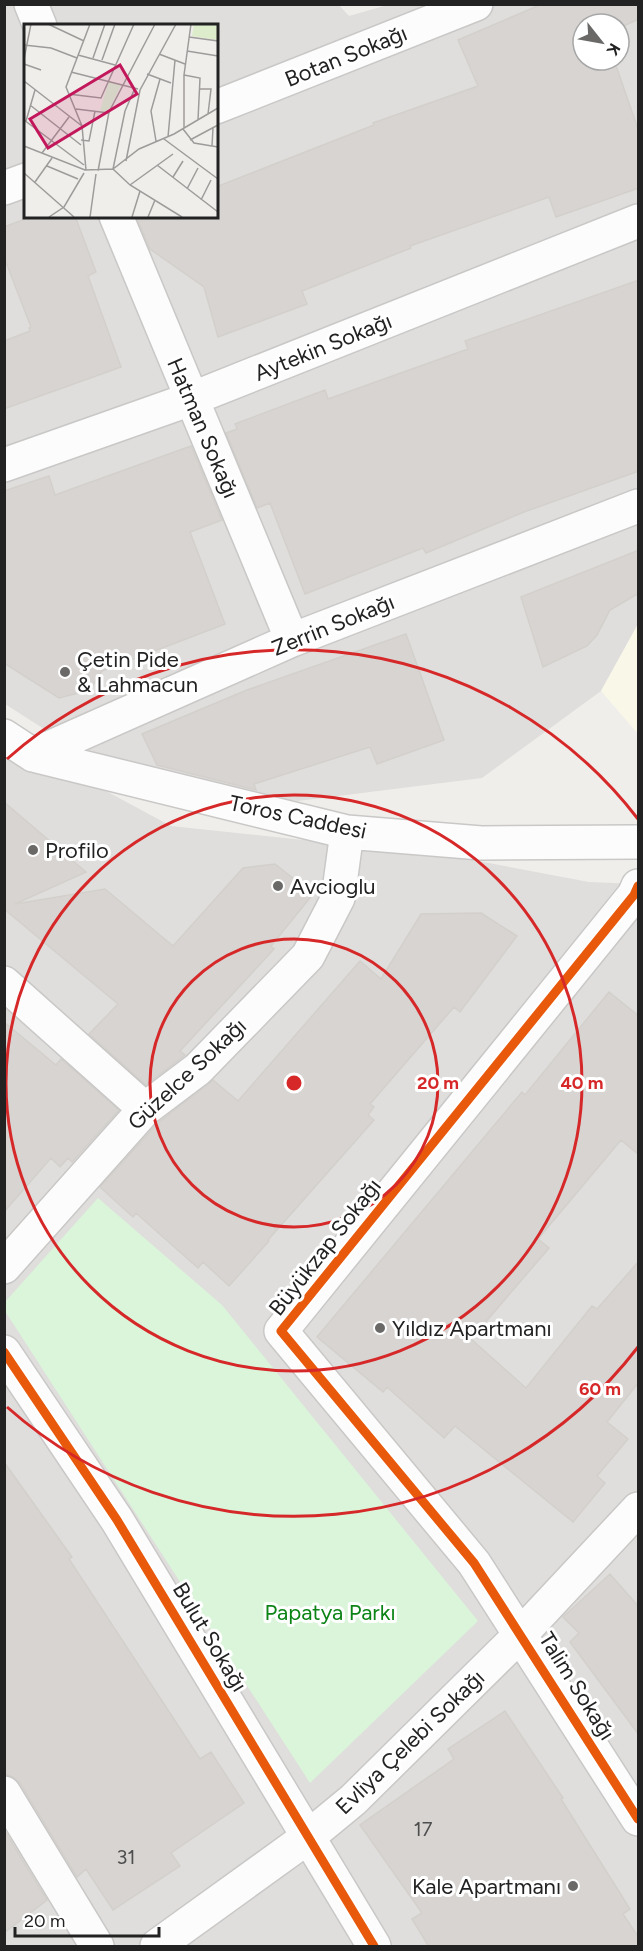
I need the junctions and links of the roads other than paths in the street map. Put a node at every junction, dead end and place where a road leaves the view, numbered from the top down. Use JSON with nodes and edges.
{"nodes":[{"id":1,"x":31,"y":4,"type":"edge"},
{"id":2,"x":476,"y":4,"type":"edge"},
{"id":3,"x":39,"y":24,"type":"edge"},
{"id":4,"x":218,"y":106,"type":"edge"},
{"id":5,"x":24,"y":181,"type":"edge"},
{"id":6,"x":4,"y":188,"type":"edge"},
{"id":7,"x":117,"y":218,"type":"edge"},
{"id":8,"x":639,"y":221,"type":"edge"},
{"id":9,"x":190,"y":399,"type":"junction"},
{"id":10,"x":4,"y":465,"type":"edge"},
{"id":11,"x":639,"y":506,"type":"edge"},
{"id":12,"x":292,"y":640,"type":"junction"},
{"id":13,"x":4,"y":736,"type":"edge"},
{"id":14,"x":33,"y":755,"type":"junction"},
{"id":15,"x":347,"y":832,"type":"junction"},
{"id":16,"x":639,"y":842,"type":"edge"},
{"id":17,"x":639,"y":886,"type":"edge"},
{"id":18,"x":4,"y":983,"type":"edge"},
{"id":19,"x":146,"y":1109,"type":"junction"},
{"id":20,"x":4,"y":1266,"type":"edge"},
{"id":21,"x":4,"y":1352,"type":"edge"},
{"id":22,"x":639,"y":1509,"type":"edge"},
{"id":23,"x":521,"y":1634,"type":"junction"},
{"id":24,"x":4,"y":1793,"type":"edge"},
{"id":25,"x":639,"y":1819,"type":"edge"},
{"id":26,"x":308,"y":1837,"type":"junction"},
{"id":27,"x":97,"y":1947,"type":"edge"},
{"id":28,"x":157,"y":1947,"type":"edge"},
{"id":29,"x":374,"y":1947,"type":"edge"}],
"edges":[{"from":1,"to":3,"type":"street"},
{"from":2,"to":4,"type":"street","name":"Botan Sokağı"},
{"from":5,"to":6,"type":"street"},
{"from":7,"to":9,"type":"street","name":"Hatman Sokağı"},
{"from":8,"to":9,"type":"street","name":"Aytekin Sokağı"},
{"from":9,"to":10,"type":"street","name":"Aytekin Sokağı"},
{"from":9,"to":12,"type":"street","name":"Hatman Sokağı"},
{"from":11,"to":12,"type":"street","name":"Zerrin Sokağı"},
{"from":12,"to":14,"type":"street","name":"Zerrin Sokağı"},
{"from":13,"to":14,"type":"street","name":"Toros Caddesi"},
{"from":14,"to":15,"type":"street","name":"Toros Caddesi"},
{"from":15,"to":16,"type":"street","name":"Toros Caddesi"},
{"from":15,"to":19,"type":"street","name":"Güzelce Sokağı"},
{"from":17,"to":23,"type":"street","name":"Büyükzap Sokağı"},
{"from":18,"to":19,"type":"street"},
{"from":19,"to":20,"type":"street","name":"Güzelce Sokağı"},
{"from":21,"to":26,"type":"street","name":"Bulut Sokağı"},
{"from":22,"to":23,"type":"street","name":"Evliya Çelebi Sokağı"},
{"from":23,"to":25,"type":"street","name":"Talim Sokağı"},
{"from":23,"to":26,"type":"street","name":"Evliya Çelebi Sokağı"},
{"from":24,"to":27,"type":"street"},
{"from":26,"to":28,"type":"street","name":"Evliya Çelebi Sokağı"},
{"from":26,"to":29,"type":"street","name":"Bulut Sokağı"}]}
